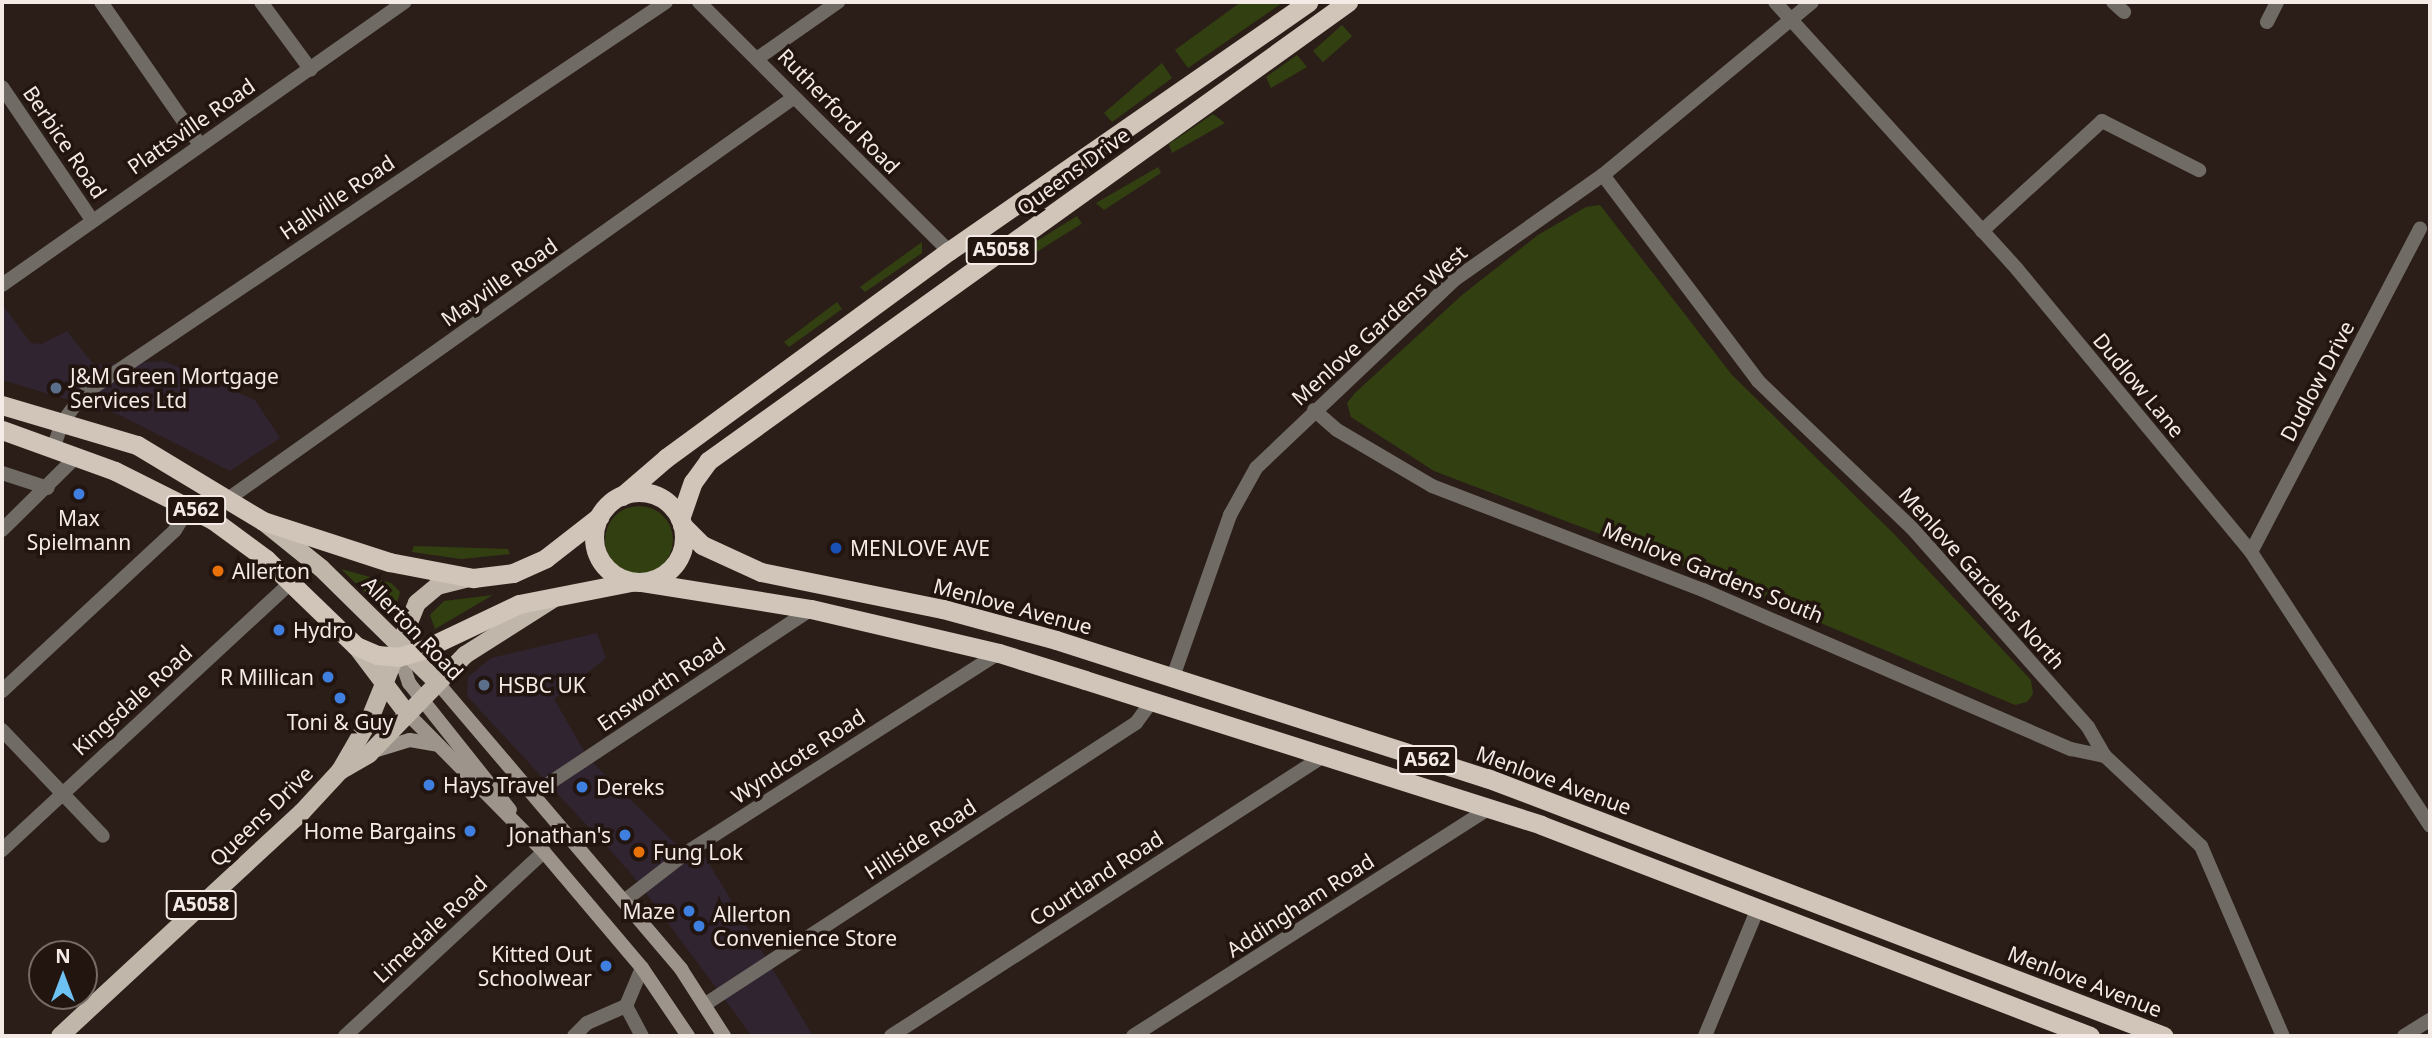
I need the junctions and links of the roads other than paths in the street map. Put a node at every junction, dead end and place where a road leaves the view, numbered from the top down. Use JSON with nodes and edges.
{"nodes":[{"id":1,"x":101,"y":2,"type":"edge"},
{"id":2,"x":261,"y":2,"type":"edge"},
{"id":3,"x":405,"y":2,"type":"edge"},
{"id":4,"x":666,"y":2,"type":"edge"},
{"id":5,"x":699,"y":2,"type":"edge"},
{"id":6,"x":838,"y":2,"type":"edge"},
{"id":7,"x":1308,"y":2,"type":"edge"},
{"id":8,"x":1348,"y":2,"type":"edge"},
{"id":9,"x":1775,"y":2,"type":"edge"},
{"id":10,"x":1812,"y":2,"type":"edge"},
{"id":11,"x":2277,"y":2,"type":"edge"},
{"id":12,"x":1793,"y":21,"type":"junction"},
{"id":13,"x":2267,"y":22,"type":"dead end"},
{"id":14,"x":758,"y":58,"type":"junction"},
{"id":15,"x":311,"y":70,"type":"junction"},
{"id":16,"x":2,"y":88,"type":"edge"},
{"id":17,"x":793,"y":98,"type":"junction"},
{"id":18,"x":200,"y":145,"type":"junction"},
{"id":19,"x":2199,"y":170,"type":"dead end"},
{"id":20,"x":1602,"y":175,"type":"junction"},
{"id":21,"x":92,"y":220,"type":"junction"},
{"id":22,"x":2420,"y":229,"type":"dead end"},
{"id":23,"x":1982,"y":231,"type":"junction"},
{"id":24,"x":949,"y":251,"type":"junction"},
{"id":25,"x":2,"y":285,"type":"edge"},
{"id":26,"x":2,"y":405,"type":"edge"},
{"id":27,"x":1314,"y":410,"type":"junction"},
{"id":28,"x":62,"y":423,"type":"junction"},
{"id":29,"x":2,"y":430,"type":"edge"},
{"id":30,"x":54,"y":446,"type":"junction"},
{"id":31,"x":77,"y":456,"type":"junction"},
{"id":32,"x":2,"y":473,"type":"edge"},
{"id":33,"x":48,"y":488,"type":"junction"},
{"id":34,"x":622,"y":496,"type":"junction"},
{"id":35,"x":228,"y":499,"type":"junction"},
{"id":36,"x":190,"y":506,"type":"junction"},
{"id":37,"x":600,"y":516,"type":"junction"},
{"id":38,"x":263,"y":521,"type":"junction"},
{"id":39,"x":681,"y":522,"type":"junction"},
{"id":40,"x":2,"y":530,"type":"edge"},
{"id":41,"x":2251,"y":552,"type":"junction"},
{"id":42,"x":473,"y":578,"type":"junction"},
{"id":43,"x":292,"y":582,"type":"junction"},
{"id":44,"x":636,"y":582,"type":"junction"},
{"id":45,"x":556,"y":597,"type":"junction"},
{"id":46,"x":811,"y":609,"type":"junction"},
{"id":47,"x":356,"y":646,"type":"junction"},
{"id":48,"x":400,"y":653,"type":"junction"},
{"id":49,"x":999,"y":653,"type":"junction"},
{"id":50,"x":1173,"y":677,"type":"junction"},
{"id":51,"x":383,"y":680,"type":"junction"},
{"id":52,"x":437,"y":682,"type":"junction"},
{"id":53,"x":2,"y":691,"type":"edge"},
{"id":54,"x":420,"y":698,"type":"junction"},
{"id":55,"x":1152,"y":701,"type":"junction"},
{"id":56,"x":406,"y":712,"type":"junction"},
{"id":57,"x":2,"y":730,"type":"edge"},
{"id":58,"x":439,"y":746,"type":"junction"},
{"id":59,"x":369,"y":754,"type":"junction"},
{"id":60,"x":1325,"y":755,"type":"junction"},
{"id":61,"x":2105,"y":756,"type":"junction"},
{"id":62,"x":340,"y":771,"type":"junction"},
{"id":63,"x":61,"y":793,"type":"junction"},
{"id":64,"x":533,"y":794,"type":"junction"},
{"id":65,"x":1489,"y":808,"type":"junction"},
{"id":66,"x":2430,"y":826,"type":"edge"},
{"id":67,"x":522,"y":828,"type":"junction"},
{"id":68,"x":103,"y":836,"type":"dead end"},
{"id":69,"x":2,"y":850,"type":"edge"},
{"id":70,"x":544,"y":852,"type":"junction"},
{"id":71,"x":624,"y":901,"type":"junction"},
{"id":72,"x":1758,"y":908,"type":"junction"},
{"id":73,"x":642,"y":968,"type":"junction"},
{"id":74,"x":704,"y":1005,"type":"junction"},
{"id":75,"x":626,"y":1006,"type":"junction"},
{"id":76,"x":2430,"y":1020,"type":"edge"},
{"id":77,"x":60,"y":1036,"type":"edge"},
{"id":78,"x":345,"y":1036,"type":"edge"},
{"id":79,"x":575,"y":1036,"type":"edge"},
{"id":80,"x":642,"y":1036,"type":"edge"},
{"id":81,"x":688,"y":1036,"type":"edge"},
{"id":82,"x":724,"y":1036,"type":"edge"},
{"id":83,"x":891,"y":1036,"type":"edge"},
{"id":84,"x":1133,"y":1036,"type":"edge"},
{"id":85,"x":1705,"y":1036,"type":"edge"},
{"id":86,"x":2090,"y":1036,"type":"edge"},
{"id":87,"x":2164,"y":1036,"type":"edge"},
{"id":88,"x":2283,"y":1036,"type":"edge"},
{"id":89,"x":2404,"y":1036,"type":"edge"}],
"edges":[{"from":1,"to":18,"type":"street"},
{"from":2,"to":15,"type":"street"},
{"from":3,"to":15,"type":"street","name":"Plattsville Road"},
{"from":4,"to":28,"type":"street","name":"Hallville Road"},
{"from":5,"to":14,"type":"street","name":"Rutherford Road"},
{"from":6,"to":14,"type":"street"},
{"from":7,"to":24,"type":"highway","name":"Queens Drive","number":"A5058"},
{"from":8,"to":39,"type":"highway","name":"Queens Drive","number":"A5058"},
{"from":9,"to":12,"type":"street","name":"Dudlow Lane"},
{"from":10,"to":12,"type":"street","name":"Menlove Gardens West"},
{"from":11,"to":13,"type":"street"},
{"from":12,"to":20,"type":"street","name":"Menlove Gardens West"},
{"from":12,"to":23,"type":"street","name":"Dudlow Lane"},
{"from":14,"to":17,"type":"street","name":"Rutherford Road"},
{"from":15,"to":18,"type":"street","name":"Plattsville Road"},
{"from":16,"to":21,"type":"street","name":"Berbice Road"},
{"from":17,"to":24,"type":"street","name":"Rutherford Road"},
{"from":17,"to":35,"type":"street","name":"Mayville Road"},
{"from":18,"to":21,"type":"street","name":"Plattsville Road"},
{"from":19,"to":23,"type":"street"},
{"from":20,"to":27,"type":"street","name":"Menlove Gardens West"},
{"from":20,"to":61,"type":"street","name":"Menlove Gardens North"},
{"from":21,"to":25,"type":"street","name":"Plattsville Road"},
{"from":22,"to":41,"type":"street","name":"Dudlow Drive"},
{"from":23,"to":41,"type":"street","name":"Dudlow Lane"},
{"from":24,"to":34,"type":"highway","name":"Queens Drive","number":"A5058"},
{"from":26,"to":28,"type":"highway","name":"Allerton Road","number":"A562"},
{"from":27,"to":50,"type":"street","name":"Menlove Gardens West"},
{"from":27,"to":61,"type":"street","name":"Menlove Gardens South"},
{"from":28,"to":30,"type":"street","name":"Hallville Road"},
{"from":28,"to":35,"type":"highway","name":"Allerton Road","number":"A562"},
{"from":29,"to":30,"type":"highway","number":"A562"},
{"from":30,"to":31,"type":"highway","number":"A562"},
{"from":31,"to":33,"type":"street"},
{"from":31,"to":36,"type":"highway","number":"A562"},
{"from":32,"to":33,"type":"street"},
{"from":33,"to":40,"type":"street"},
{"from":34,"to":37,"type":"highway","number":"A562"},
{"from":34,"to":39,"type":"highway","number":"A562"},
{"from":35,"to":38,"type":"highway","name":"Allerton Road","number":"A562"},
{"from":36,"to":43,"type":"highway","number":"A562"},
{"from":36,"to":53,"type":"street"},
{"from":37,"to":42,"type":"highway","number":"A562"},
{"from":37,"to":44,"type":"highway","number":"A562"},
{"from":38,"to":42,"type":"highway","number":"A562"},
{"from":38,"to":48,"type":"main road","name":"Allerton Road"},
{"from":39,"to":44,"type":"highway","number":"A562"},
{"from":39,"to":50,"type":"highway","name":"Menlove Avenue","number":"A562"},
{"from":41,"to":66,"type":"street","name":"Dudlow Lane"},
{"from":42,"to":48,"type":"main road","name":"Queens Drive","number":"A5058"},
{"from":43,"to":47,"type":"highway","number":"A562"},
{"from":43,"to":63,"type":"street","name":"Kingsdale Road"},
{"from":44,"to":45,"type":"highway","name":"Queens Drive","number":"A562"},
{"from":44,"to":46,"type":"highway","number":"A562"},
{"from":45,"to":48,"type":"highway","name":"Queens Drive","number":"A562"},
{"from":45,"to":52,"type":"main road","name":"Queens Drive","number":"A5058"},
{"from":46,"to":49,"type":"highway","number":"A562"},
{"from":46,"to":64,"type":"street","name":"Ensworth Road"},
{"from":47,"to":48,"type":"highway","number":"A562"},
{"from":47,"to":51,"type":"main road"},
{"from":48,"to":51,"type":"main road","name":"Queens Drive","number":"A5058"},
{"from":48,"to":52,"type":"main road","name":"Allerton Road"},
{"from":48,"to":54,"type":"main road"},
{"from":49,"to":55,"type":"highway","number":"A562"},
{"from":49,"to":71,"type":"street","name":"Wyndcote Road"},
{"from":50,"to":87,"type":"highway","name":"Menlove Avenue","number":"A562"},
{"from":51,"to":56,"type":"main road"},
{"from":51,"to":62,"type":"main road","name":"Queens Drive","number":"A5058"},
{"from":52,"to":54,"type":"main road","name":"Queens Drive","number":"A5058"},
{"from":52,"to":64,"type":"main road","name":"Allerton Road"},
{"from":54,"to":56,"type":"main road","name":"Queens Drive","number":"A5058"},
{"from":54,"to":67,"type":"main road"},
{"from":55,"to":60,"type":"highway","number":"A562"},
{"from":55,"to":74,"type":"street","name":"Hillside Road"},
{"from":56,"to":58,"type":"main road"},
{"from":56,"to":59,"type":"main road","name":"Queens Drive","number":"A5058"},
{"from":57,"to":63,"type":"street"},
{"from":58,"to":59,"type":"main road"},
{"from":58,"to":67,"type":"main road"},
{"from":59,"to":62,"type":"main road","name":"Queens Drive","number":"A5058"},
{"from":60,"to":65,"type":"highway","number":"A562"},
{"from":60,"to":83,"type":"street","name":"Courtland Road"},
{"from":61,"to":88,"type":"street","name":"Menlove Gardens North"},
{"from":62,"to":77,"type":"main road","name":"Queens Drive","number":"A5058"},
{"from":63,"to":68,"type":"street"},
{"from":63,"to":69,"type":"street","name":"Kingsdale Road"},
{"from":64,"to":71,"type":"main road","name":"Allerton Road"},
{"from":65,"to":72,"type":"highway","number":"A562"},
{"from":65,"to":84,"type":"street","name":"Addingham Road"},
{"from":67,"to":70,"type":"main road"},
{"from":70,"to":73,"type":"main road"},
{"from":70,"to":78,"type":"street","name":"Limedale Road"},
{"from":71,"to":74,"type":"main road","name":"Allerton Road"},
{"from":72,"to":85,"type":"street"},
{"from":72,"to":86,"type":"highway","number":"A562"},
{"from":73,"to":75,"type":"street"},
{"from":73,"to":81,"type":"main road"},
{"from":74,"to":82,"type":"main road","name":"Allerton Road"},
{"from":75,"to":79,"type":"street"},
{"from":75,"to":80,"type":"street"},
{"from":76,"to":89,"type":"street"}]}
